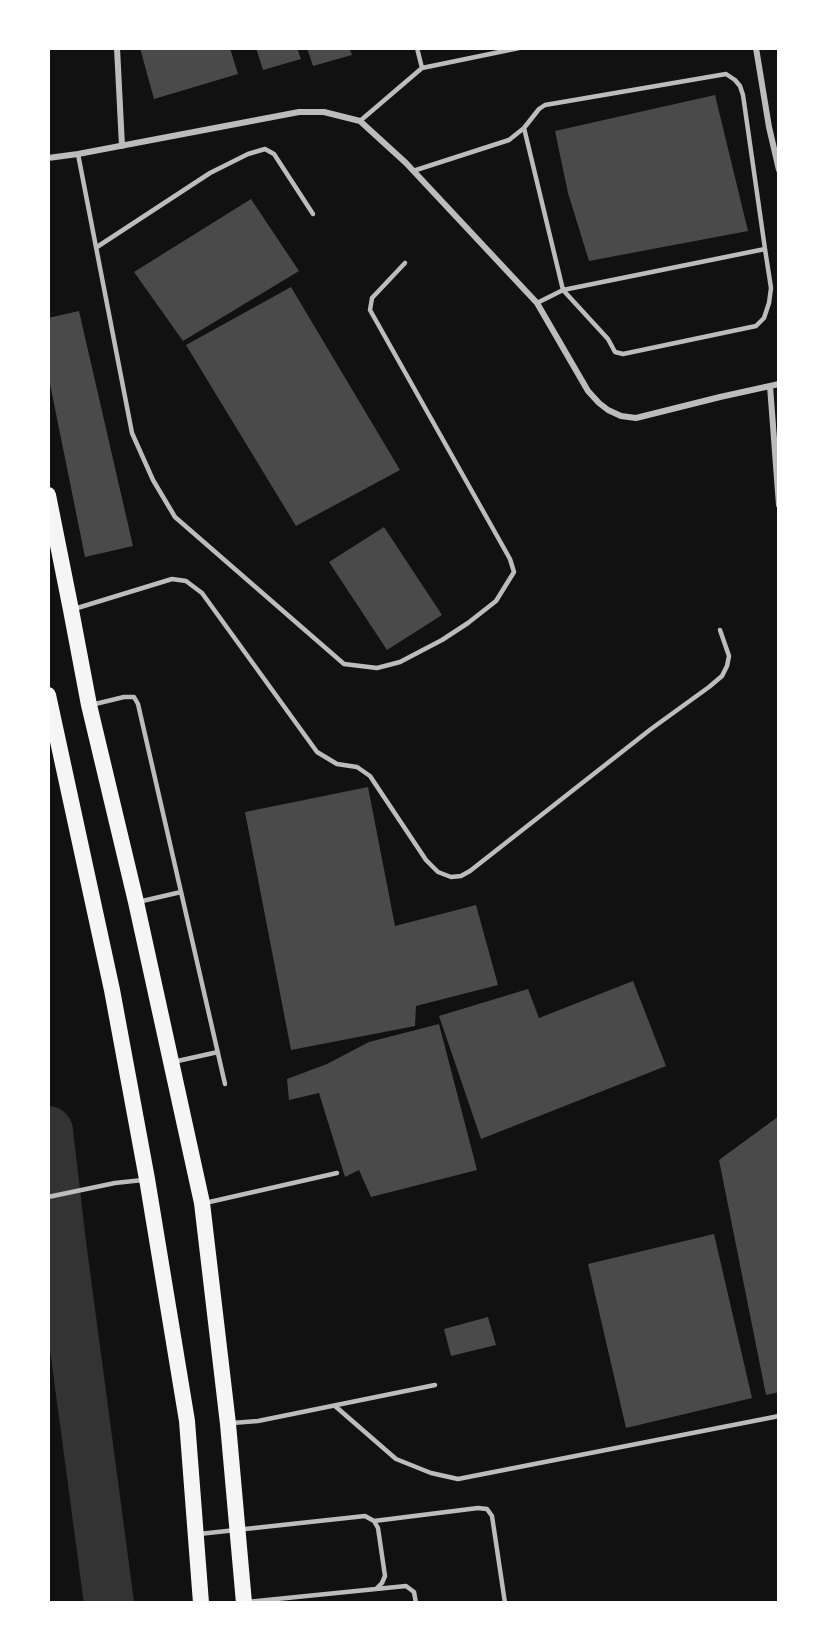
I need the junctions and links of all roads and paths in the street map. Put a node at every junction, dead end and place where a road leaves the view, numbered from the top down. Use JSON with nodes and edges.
{"nodes":[{"id":1,"x":117,"y":48,"type":"edge"},
{"id":2,"x":417,"y":48,"type":"edge"},
{"id":3,"x":519,"y":48,"type":"edge"},
{"id":4,"x":756,"y":48,"type":"edge"},
{"id":5,"x":422,"y":69,"type":"junction"},
{"id":6,"x":360,"y":121,"type":"junction"},
{"id":7,"x":525,"y":128,"type":"junction"},
{"id":8,"x":122,"y":146,"type":"junction"},
{"id":9,"x":78,"y":154,"type":"junction"},
{"id":10,"x":48,"y":158,"type":"edge"},
{"id":11,"x":779,"y":170,"type":"edge"},
{"id":12,"x":413,"y":171,"type":"junction"},
{"id":13,"x":312,"y":214,"type":"dead end"},
{"id":14,"x":97,"y":247,"type":"junction"},
{"id":15,"x":765,"y":249,"type":"junction"},
{"id":16,"x":405,"y":263,"type":"dead end"},
{"id":17,"x":563,"y":290,"type":"junction"},
{"id":18,"x":537,"y":303,"type":"junction"},
{"id":19,"x":779,"y":384,"type":"edge"},
{"id":20,"x":770,"y":386,"type":"junction"},
{"id":21,"x":48,"y":495,"type":"edge"},
{"id":22,"x":779,"y":505,"type":"edge"},
{"id":23,"x":71,"y":610,"type":"junction"},
{"id":24,"x":720,"y":630,"type":"dead end"},
{"id":25,"x":89,"y":705,"type":"junction"},
{"id":26,"x":49,"y":706,"type":"edge"},
{"id":27,"x":181,"y":892,"type":"junction"},
{"id":28,"x":136,"y":902,"type":"junction"},
{"id":29,"x":218,"y":1052,"type":"junction"},
{"id":30,"x":171,"y":1062,"type":"junction"},
{"id":31,"x":225,"y":1084,"type":"dead end"},
{"id":32,"x":337,"y":1173,"type":"dead end"},
{"id":33,"x":147,"y":1179,"type":"junction"},
{"id":34,"x":48,"y":1197,"type":"edge"},
{"id":35,"x":202,"y":1203,"type":"junction"},
{"id":36,"x":435,"y":1384,"type":"dead end"},
{"id":37,"x":335,"y":1406,"type":"junction"},
{"id":38,"x":779,"y":1416,"type":"edge"},
{"id":39,"x":228,"y":1424,"type":"junction"},
{"id":40,"x":374,"y":1521,"type":"junction"},
{"id":41,"x":238,"y":1529,"type":"junction"},
{"id":42,"x":196,"y":1534,"type":"junction"},
{"id":43,"x":376,"y":1589,"type":"junction"},
{"id":44,"x":201,"y":1603,"type":"edge"},
{"id":45,"x":239,"y":1603,"type":"edge"},
{"id":46,"x":244,"y":1603,"type":"edge"},
{"id":47,"x":416,"y":1603,"type":"edge"},
{"id":48,"x":505,"y":1603,"type":"edge"}],
"edges":[{"from":1,"to":8,"type":"street"},
{"from":2,"to":5,"type":"lane"},
{"from":3,"to":5,"type":"lane"},
{"from":4,"to":11,"type":"street"},
{"from":5,"to":6,"type":"lane"},
{"from":6,"to":8,"type":"street"},
{"from":6,"to":12,"type":"street"},
{"from":7,"to":12,"type":"lane"},
{"from":7,"to":15,"type":"lane"},
{"from":7,"to":17,"type":"lane"},
{"from":8,"to":9,"type":"street"},
{"from":9,"to":10,"type":"street"},
{"from":9,"to":14,"type":"lane"},
{"from":12,"to":18,"type":"street"},
{"from":13,"to":14,"type":"lane"},
{"from":14,"to":16,"type":"lane"},
{"from":15,"to":17,"type":"lane"},
{"from":15,"to":17,"type":"lane"},
{"from":17,"to":18,"type":"lane"},
{"from":18,"to":20,"type":"street"},
{"from":19,"to":20,"type":"street"},
{"from":20,"to":22,"type":"street"},
{"from":21,"to":23,"type":"highway"},
{"from":23,"to":24,"type":"lane"},
{"from":23,"to":25,"type":"highway"},
{"from":25,"to":27,"type":"lane"},
{"from":25,"to":28,"type":"highway"},
{"from":26,"to":33,"type":"highway"},
{"from":27,"to":28,"type":"lane"},
{"from":27,"to":29,"type":"lane"},
{"from":28,"to":30,"type":"highway"},
{"from":29,"to":30,"type":"lane"},
{"from":29,"to":31,"type":"lane"},
{"from":30,"to":35,"type":"highway"},
{"from":32,"to":35,"type":"lane"},
{"from":33,"to":34,"type":"lane"},
{"from":33,"to":42,"type":"highway"},
{"from":35,"to":39,"type":"highway"},
{"from":36,"to":37,"type":"lane"},
{"from":37,"to":38,"type":"lane"},
{"from":37,"to":39,"type":"lane"},
{"from":39,"to":41,"type":"highway"},
{"from":40,"to":41,"type":"lane"},
{"from":40,"to":43,"type":"lane"},
{"from":40,"to":48,"type":"lane"},
{"from":41,"to":42,"type":"lane"},
{"from":41,"to":46,"type":"highway"},
{"from":42,"to":44,"type":"highway"},
{"from":43,"to":46,"type":"lane"},
{"from":43,"to":47,"type":"lane"},
{"from":45,"to":46,"type":"lane"}]}
